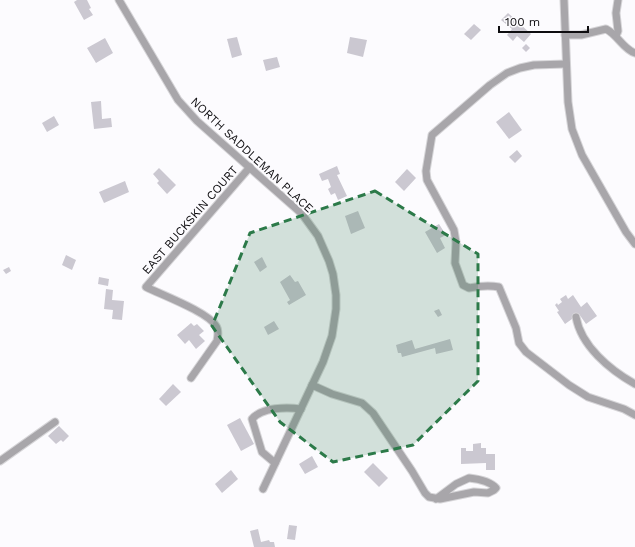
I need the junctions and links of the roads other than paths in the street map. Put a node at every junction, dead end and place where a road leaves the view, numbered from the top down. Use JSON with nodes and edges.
{"nodes":[{"id":1,"x":119,"y":0,"type":"edge"},
{"id":2,"x":564,"y":0,"type":"edge"},
{"id":3,"x":618,"y":0,"type":"edge"},
{"id":4,"x":565,"y":35,"type":"junction"},
{"id":5,"x":616,"y":36,"type":"junction"},
{"id":6,"x":635,"y":53,"type":"edge"},
{"id":7,"x":566,"y":64,"type":"junction"},
{"id":8,"x":250,"y":167,"type":"junction"},
{"id":9,"x":635,"y":244,"type":"edge"},
{"id":10,"x":576,"y":316,"type":"dead end"},
{"id":11,"x":191,"y":378,"type":"dead end"},
{"id":12,"x":635,"y":384,"type":"edge"},
{"id":13,"x":312,"y":385,"type":"junction"},
{"id":14,"x":301,"y":409,"type":"junction"},
{"id":15,"x":635,"y":415,"type":"edge"},
{"id":16,"x":55,"y":422,"type":"dead end"},
{"id":17,"x":0,"y":461,"type":"edge"},
{"id":18,"x":276,"y":463,"type":"junction"},
{"id":19,"x":263,"y":489,"type":"dead end"},
{"id":20,"x":436,"y":499,"type":"junction"}],
"edges":[{"from":1,"to":8,"type":"street","name":"NORTH SADDLEMAN PLACE"},
{"from":2,"to":4,"type":"street"},
{"from":3,"to":5,"type":"street"},
{"from":4,"to":5,"type":"street"},
{"from":4,"to":7,"type":"street"},
{"from":5,"to":6,"type":"street"},
{"from":7,"to":9,"type":"street"},
{"from":7,"to":15,"type":"street"},
{"from":8,"to":11,"type":"street","name":"EAST BUCKSKIN COURT"},
{"from":8,"to":13,"type":"street","name":"NORTH SADDLEMAN PLACE"},
{"from":10,"to":12,"type":"street"},
{"from":13,"to":14,"type":"street","name":"NORTH SADDLEMAN PLACE"},
{"from":13,"to":20,"type":"street"},
{"from":14,"to":18,"type":"street","name":"NORTH SADDLEMAN PLACE"},
{"from":14,"to":18,"type":"street"},
{"from":16,"to":17,"type":"street"},
{"from":18,"to":19,"type":"street","name":"NORTH SADDLEMAN PLACE"},
{"from":20,"to":20,"type":"street"}]}
